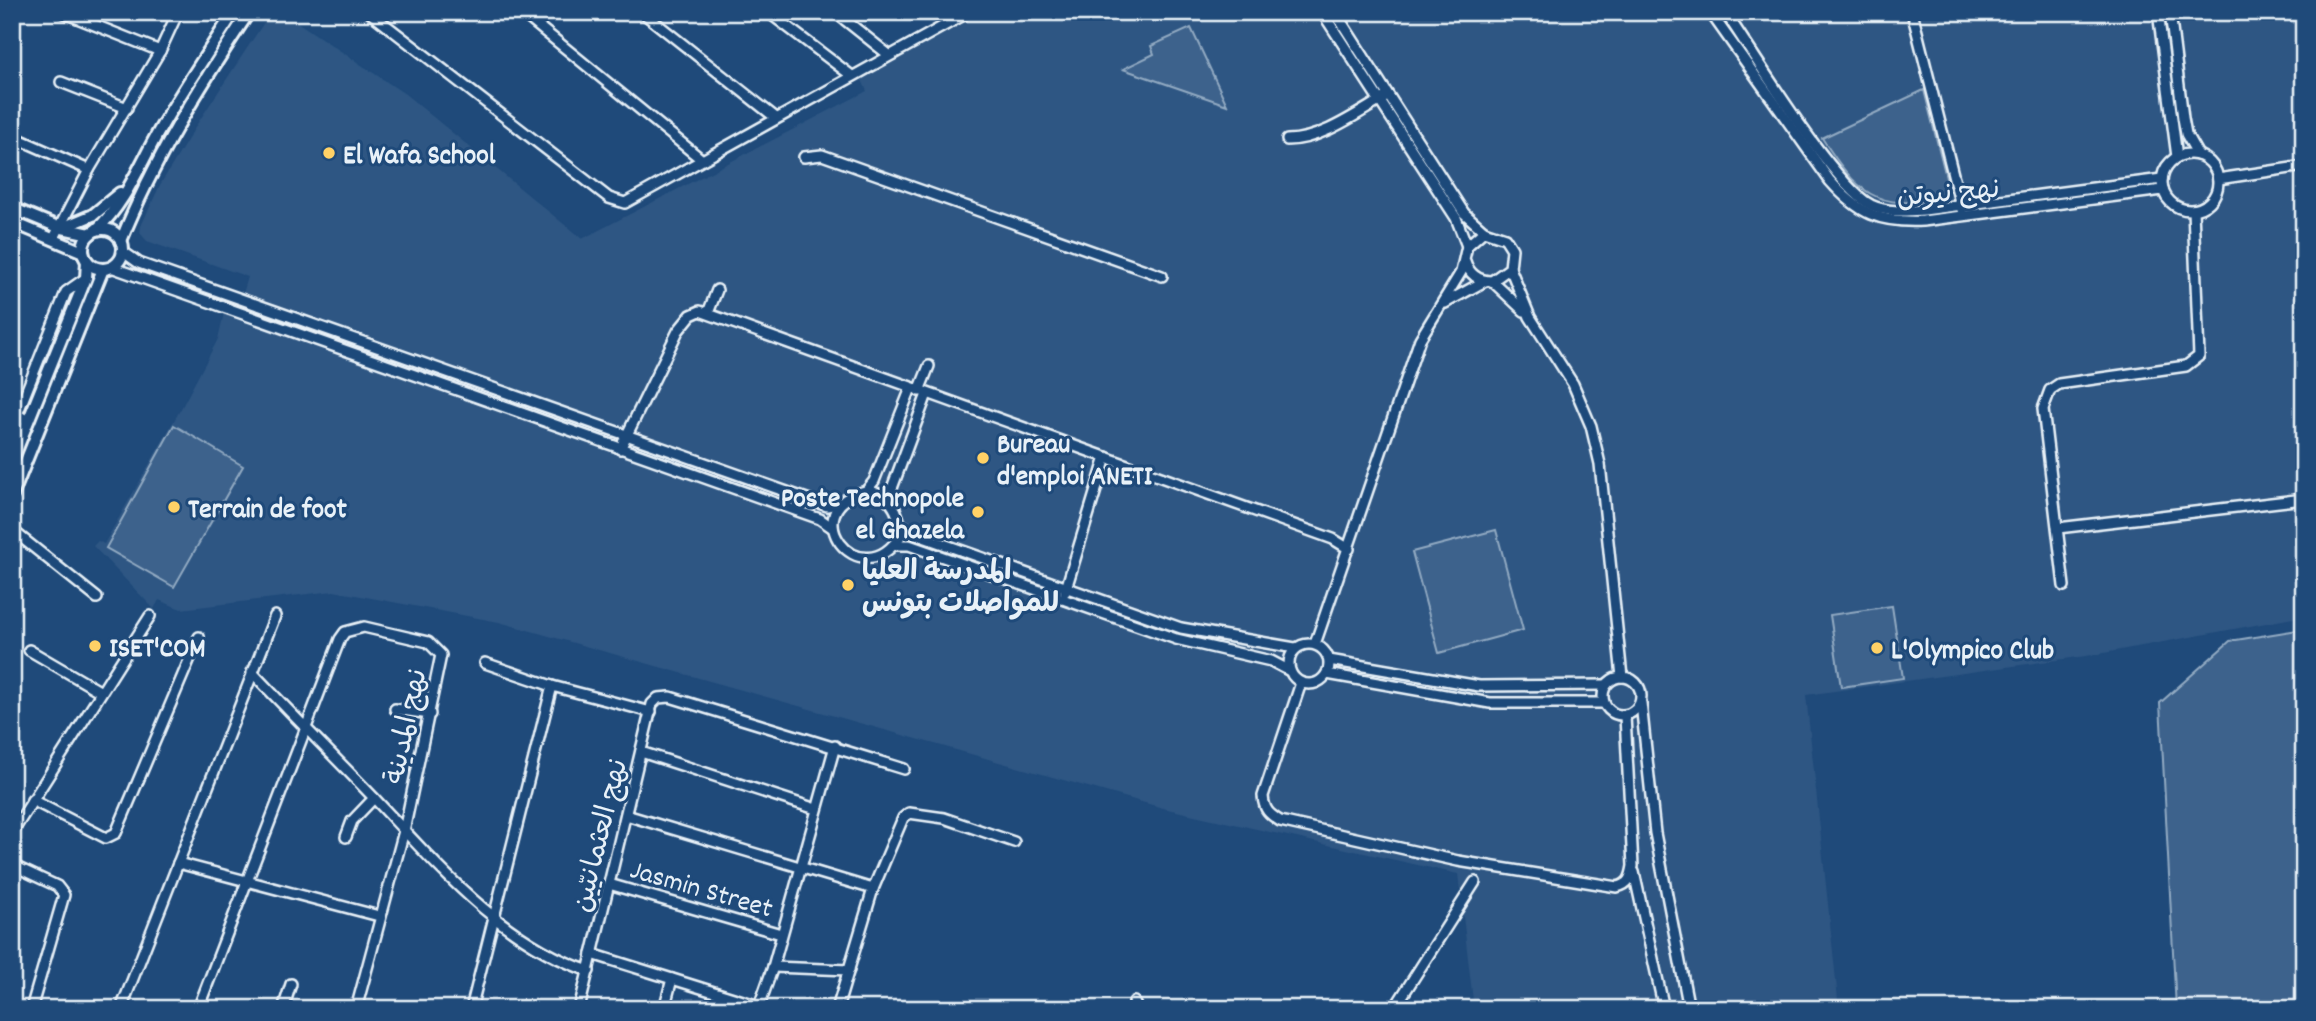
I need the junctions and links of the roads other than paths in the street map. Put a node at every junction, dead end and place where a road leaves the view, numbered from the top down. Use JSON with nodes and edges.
{"nodes":[{"id":1,"x":62,"y":12,"type":"edge"},
{"id":2,"x":178,"y":12,"type":"edge"},
{"id":3,"x":214,"y":12,"type":"edge"},
{"id":4,"x":227,"y":12,"type":"edge"},
{"id":5,"x":234,"y":12,"type":"edge"},
{"id":6,"x":248,"y":12,"type":"edge"},
{"id":7,"x":369,"y":12,"type":"edge"},
{"id":8,"x":520,"y":12,"type":"edge"},
{"id":9,"x":642,"y":12,"type":"edge"},
{"id":10,"x":768,"y":12,"type":"edge"},
{"id":11,"x":835,"y":12,"type":"edge"},
{"id":12,"x":969,"y":12,"type":"edge"},
{"id":13,"x":1322,"y":12,"type":"edge"},
{"id":14,"x":1335,"y":12,"type":"edge"},
{"id":15,"x":1710,"y":12,"type":"edge"},
{"id":16,"x":1725,"y":12,"type":"edge"},
{"id":17,"x":1912,"y":12,"type":"edge"},
{"id":18,"x":2158,"y":12,"type":"edge"},
{"id":19,"x":2170,"y":12,"type":"edge"},
{"id":20,"x":1358,"y":48,"type":"junction"},
{"id":21,"x":160,"y":51,"type":"junction"},
{"id":22,"x":889,"y":55,"type":"junction"},
{"id":23,"x":1349,"y":55,"type":"junction"},
{"id":24,"x":852,"y":76,"type":"junction"},
{"id":25,"x":61,"y":82,"type":"dead end"},
{"id":26,"x":1384,"y":98,"type":"junction"},
{"id":27,"x":127,"y":108,"type":"junction"},
{"id":28,"x":776,"y":118,"type":"junction"},
{"id":29,"x":12,"y":136,"type":"edge"},
{"id":30,"x":1287,"y":140,"type":"dead end"},
{"id":31,"x":2198,"y":155,"type":"junction"},
{"id":32,"x":804,"y":157,"type":"dead end"},
{"id":33,"x":2176,"y":157,"type":"junction"},
{"id":34,"x":701,"y":159,"type":"junction"},
{"id":35,"x":2304,"y":166,"type":"edge"},
{"id":36,"x":89,"y":170,"type":"junction"},
{"id":37,"x":133,"y":177,"type":"junction"},
{"id":38,"x":2218,"y":179,"type":"junction"},
{"id":39,"x":2163,"y":184,"type":"junction"},
{"id":40,"x":12,"y":208,"type":"edge"},
{"id":41,"x":2193,"y":210,"type":"junction"},
{"id":42,"x":1962,"y":211,"type":"junction"},
{"id":43,"x":1877,"y":212,"type":"junction"},
{"id":44,"x":12,"y":222,"type":"edge"},
{"id":45,"x":58,"y":231,"type":"junction"},
{"id":46,"x":1484,"y":231,"type":"junction"},
{"id":47,"x":93,"y":232,"type":"junction"},
{"id":48,"x":122,"y":246,"type":"junction"},
{"id":49,"x":1466,"y":246,"type":"junction"},
{"id":50,"x":85,"y":256,"type":"junction"},
{"id":51,"x":1465,"y":261,"type":"junction"},
{"id":52,"x":107,"y":268,"type":"junction"},
{"id":53,"x":1510,"y":268,"type":"junction"},
{"id":54,"x":1161,"y":276,"type":"dead end"},
{"id":55,"x":1489,"y":281,"type":"junction"},
{"id":56,"x":717,"y":290,"type":"dead end"},
{"id":57,"x":1441,"y":306,"type":"junction"},
{"id":58,"x":708,"y":313,"type":"junction"},
{"id":59,"x":1530,"y":317,"type":"junction"},
{"id":60,"x":929,"y":366,"type":"dead end"},
{"id":61,"x":919,"y":391,"type":"junction"},
{"id":62,"x":17,"y":421,"type":"edge"},
{"id":63,"x":626,"y":435,"type":"junction"},
{"id":64,"x":620,"y":449,"type":"junction"},
{"id":65,"x":1106,"y":457,"type":"junction"},
{"id":66,"x":12,"y":461,"type":"edge"},
{"id":67,"x":866,"y":491,"type":"junction"},
{"id":68,"x":12,"y":496,"type":"edge"},
{"id":69,"x":888,"y":499,"type":"junction"},
{"id":70,"x":2304,"y":499,"type":"edge"},
{"id":71,"x":841,"y":503,"type":"junction"},
{"id":72,"x":901,"y":524,"type":"junction"},
{"id":73,"x":833,"y":528,"type":"junction"},
{"id":74,"x":2058,"y":528,"type":"junction"},
{"id":75,"x":12,"y":530,"type":"edge"},
{"id":76,"x":895,"y":545,"type":"junction"},
{"id":77,"x":1349,"y":549,"type":"junction"},
{"id":78,"x":2064,"y":586,"type":"dead end"},
{"id":79,"x":1066,"y":589,"type":"junction"},
{"id":80,"x":97,"y":598,"type":"dead end"},
{"id":81,"x":1062,"y":600,"type":"junction"},
{"id":82,"x":150,"y":616,"type":"dead end"},
{"id":83,"x":275,"y":616,"type":"dead end"},
{"id":84,"x":199,"y":637,"type":"dead end"},
{"id":85,"x":1315,"y":644,"type":"junction"},
{"id":86,"x":1295,"y":649,"type":"junction"},
{"id":87,"x":29,"y":650,"type":"dead end"},
{"id":88,"x":1329,"y":660,"type":"junction"},
{"id":89,"x":485,"y":663,"type":"dead end"},
{"id":90,"x":1290,"y":671,"type":"junction"},
{"id":91,"x":252,"y":672,"type":"junction"},
{"id":92,"x":1327,"y":674,"type":"junction"},
{"id":93,"x":1622,"y":677,"type":"junction"},
{"id":94,"x":1301,"y":683,"type":"junction"},
{"id":95,"x":1606,"y":685,"type":"junction"},
{"id":96,"x":552,"y":686,"type":"junction"},
{"id":97,"x":101,"y":692,"type":"junction"},
{"id":98,"x":1604,"y":703,"type":"junction"},
{"id":99,"x":1641,"y":703,"type":"junction"},
{"id":100,"x":395,"y":709,"type":"dead end"},
{"id":101,"x":650,"y":712,"type":"junction"},
{"id":102,"x":430,"y":714,"type":"junction"},
{"id":103,"x":1625,"y":716,"type":"junction"},
{"id":104,"x":304,"y":727,"type":"junction"},
{"id":105,"x":835,"y":746,"type":"junction"},
{"id":106,"x":641,"y":752,"type":"junction"},
{"id":107,"x":904,"y":769,"type":"dead end"},
{"id":108,"x":374,"y":798,"type":"junction"},
{"id":109,"x":32,"y":800,"type":"junction"},
{"id":110,"x":816,"y":809,"type":"junction"},
{"id":111,"x":626,"y":815,"type":"junction"},
{"id":112,"x":404,"y":831,"type":"junction"},
{"id":113,"x":12,"y":833,"type":"edge"},
{"id":114,"x":346,"y":837,"type":"dead end"},
{"id":115,"x":1014,"y":842,"type":"dead end"},
{"id":116,"x":178,"y":863,"type":"junction"},
{"id":117,"x":12,"y":865,"type":"edge"},
{"id":118,"x":1633,"y":866,"type":"junction"},
{"id":119,"x":801,"y":867,"type":"junction"},
{"id":120,"x":244,"y":882,"type":"junction"},
{"id":121,"x":1475,"y":882,"type":"dead end"},
{"id":122,"x":610,"y":884,"type":"junction"},
{"id":123,"x":873,"y":889,"type":"junction"},
{"id":124,"x":379,"y":916,"type":"junction"},
{"id":125,"x":495,"y":918,"type":"junction"},
{"id":126,"x":781,"y":934,"type":"junction"},
{"id":127,"x":592,"y":954,"type":"junction"},
{"id":128,"x":773,"y":967,"type":"junction"},
{"id":129,"x":849,"y":970,"type":"junction"},
{"id":130,"x":589,"y":971,"type":"junction"},
{"id":131,"x":671,"y":979,"type":"junction"},
{"id":132,"x":291,"y":984,"type":"dead end"},
{"id":133,"x":759,"y":1007,"type":"edge"},
{"id":134,"x":201,"y":1008,"type":"edge"},
{"id":135,"x":31,"y":1009,"type":"edge"},
{"id":136,"x":121,"y":1009,"type":"edge"},
{"id":137,"x":282,"y":1009,"type":"edge"},
{"id":138,"x":356,"y":1009,"type":"edge"},
{"id":139,"x":471,"y":1009,"type":"edge"},
{"id":140,"x":579,"y":1009,"type":"edge"},
{"id":141,"x":664,"y":1009,"type":"edge"},
{"id":142,"x":837,"y":1009,"type":"edge"},
{"id":143,"x":1394,"y":1009,"type":"edge"},
{"id":144,"x":1664,"y":1009,"type":"edge"},
{"id":145,"x":1689,"y":1009,"type":"edge"}],
"edges":[{"from":1,"to":21,"type":"street"},
{"from":2,"to":21,"type":"street"},
{"from":3,"to":4,"type":"street"},
{"from":5,"to":37,"type":"street"},
{"from":6,"to":48,"type":"street"},
{"from":7,"to":34,"type":"street"},
{"from":8,"to":34,"type":"street"},
{"from":9,"to":28,"type":"street"},
{"from":10,"to":24,"type":"street"},
{"from":11,"to":22,"type":"street"},
{"from":12,"to":22,"type":"street"},
{"from":13,"to":23,"type":"street"},
{"from":14,"to":20,"type":"street"},
{"from":15,"to":43,"type":"street","name":"نهج نيوتن"},
{"from":16,"to":43,"type":"street","name":"نهج نيوتن"},
{"from":17,"to":42,"type":"street"},
{"from":18,"to":33,"type":"street"},
{"from":19,"to":31,"type":"street"},
{"from":20,"to":23,"type":"street"},
{"from":20,"to":26,"type":"street"},
{"from":21,"to":27,"type":"street"},
{"from":22,"to":24,"type":"street"},
{"from":23,"to":26,"type":"street"},
{"from":24,"to":28,"type":"street"},
{"from":25,"to":27,"type":"street"},
{"from":26,"to":30,"type":"street"},
{"from":26,"to":46,"type":"street"},
{"from":26,"to":49,"type":"street"},
{"from":27,"to":36,"type":"street"},
{"from":28,"to":34,"type":"street"},
{"from":29,"to":36,"type":"street"},
{"from":31,"to":33,"type":"street"},
{"from":31,"to":38,"type":"street"},
{"from":32,"to":54,"type":"street"},
{"from":33,"to":39,"type":"street"},
{"from":35,"to":38,"type":"street"},
{"from":36,"to":45,"type":"street"},
{"from":37,"to":45,"type":"street"},
{"from":37,"to":47,"type":"street"},
{"from":38,"to":41,"type":"street"},
{"from":39,"to":41,"type":"street"},
{"from":39,"to":42,"type":"street","name":"نهج نيوتن"},
{"from":40,"to":45,"type":"street"},
{"from":41,"to":74,"type":"street"},
{"from":42,"to":43,"type":"street","name":"نهج نيوتن"},
{"from":44,"to":45,"type":"street"},
{"from":45,"to":47,"type":"street"},
{"from":45,"to":50,"type":"street"},
{"from":46,"to":49,"type":"street"},
{"from":46,"to":53,"type":"street"},
{"from":47,"to":48,"type":"street"},
{"from":47,"to":50,"type":"street"},
{"from":48,"to":52,"type":"street"},
{"from":48,"to":63,"type":"street"},
{"from":49,"to":51,"type":"street"},
{"from":50,"to":52,"type":"street"},
{"from":50,"to":62,"type":"street"},
{"from":51,"to":55,"type":"street"},
{"from":51,"to":57,"type":"street"},
{"from":52,"to":64,"type":"street"},
{"from":52,"to":68,"type":"street"},
{"from":53,"to":55,"type":"street"},
{"from":53,"to":59,"type":"street"},
{"from":55,"to":57,"type":"street"},
{"from":55,"to":59,"type":"street"},
{"from":56,"to":58,"type":"street"},
{"from":57,"to":77,"type":"street"},
{"from":58,"to":61,"type":"street"},
{"from":58,"to":63,"type":"street"},
{"from":59,"to":93,"type":"street"},
{"from":60,"to":61,"type":"street"},
{"from":61,"to":65,"type":"street"},
{"from":61,"to":67,"type":"street"},
{"from":61,"to":69,"type":"street"},
{"from":62,"to":66,"type":"street"},
{"from":63,"to":64,"type":"street"},
{"from":63,"to":71,"type":"street"},
{"from":64,"to":73,"type":"street"},
{"from":65,"to":77,"type":"street"},
{"from":65,"to":79,"type":"street"},
{"from":67,"to":69,"type":"street"},
{"from":67,"to":71,"type":"street"},
{"from":69,"to":72,"type":"street"},
{"from":70,"to":74,"type":"street"},
{"from":71,"to":73,"type":"street"},
{"from":72,"to":76,"type":"street"},
{"from":72,"to":79,"type":"street"},
{"from":73,"to":76,"type":"street"},
{"from":74,"to":78,"type":"street"},
{"from":75,"to":80,"type":"street"},
{"from":76,"to":81,"type":"street"},
{"from":77,"to":85,"type":"street"},
{"from":79,"to":81,"type":"street"},
{"from":79,"to":86,"type":"street"},
{"from":81,"to":90,"type":"street"},
{"from":82,"to":97,"type":"street"},
{"from":83,"to":91,"type":"street"},
{"from":84,"to":109,"type":"street"},
{"from":85,"to":86,"type":"street"},
{"from":85,"to":88,"type":"street"},
{"from":86,"to":90,"type":"street"},
{"from":87,"to":97,"type":"street"},
{"from":88,"to":92,"type":"street"},
{"from":88,"to":95,"type":"street"},
{"from":89,"to":96,"type":"street"},
{"from":90,"to":94,"type":"street"},
{"from":91,"to":104,"type":"street"},
{"from":91,"to":116,"type":"street"},
{"from":92,"to":94,"type":"street"},
{"from":92,"to":98,"type":"street"},
{"from":93,"to":95,"type":"street"},
{"from":93,"to":99,"type":"street"},
{"from":94,"to":118,"type":"street"},
{"from":95,"to":98,"type":"street"},
{"from":96,"to":101,"type":"street"},
{"from":96,"to":125,"type":"street"},
{"from":97,"to":109,"type":"street"},
{"from":98,"to":103,"type":"street"},
{"from":99,"to":103,"type":"street"},
{"from":99,"to":145,"type":"street"},
{"from":100,"to":102,"type":"street"},
{"from":101,"to":105,"type":"street"},
{"from":101,"to":106,"type":"street","name":"نهج العثمانيّين"},
{"from":102,"to":104,"type":"street","name":"نهج المدينة"},
{"from":102,"to":112,"type":"street","name":"نهج المدينة"},
{"from":103,"to":118,"type":"street"},
{"from":104,"to":108,"type":"street"},
{"from":104,"to":120,"type":"street"},
{"from":105,"to":107,"type":"street"},
{"from":105,"to":110,"type":"street"},
{"from":106,"to":110,"type":"street"},
{"from":106,"to":111,"type":"street","name":"نهج العثمانيّين"},
{"from":108,"to":112,"type":"street"},
{"from":108,"to":114,"type":"street"},
{"from":109,"to":113,"type":"street"},
{"from":110,"to":119,"type":"street"},
{"from":111,"to":119,"type":"street"},
{"from":111,"to":122,"type":"street","name":"نهج العثمانيّين"},
{"from":112,"to":124,"type":"street","name":"نهج المدينة"},
{"from":112,"to":125,"type":"street"},
{"from":115,"to":123,"type":"street"},
{"from":116,"to":120,"type":"street"},
{"from":116,"to":136,"type":"street"},
{"from":117,"to":135,"type":"street"},
{"from":118,"to":144,"type":"street"},
{"from":119,"to":123,"type":"street"},
{"from":119,"to":126,"type":"street"},
{"from":120,"to":124,"type":"street"},
{"from":120,"to":134,"type":"street"},
{"from":121,"to":143,"type":"street"},
{"from":122,"to":126,"type":"street","name":"Jasmin Street"},
{"from":122,"to":127,"type":"street","name":"نهج العثمانيّين"},
{"from":123,"to":129,"type":"street"},
{"from":124,"to":138,"type":"street","name":"نهج المدينة"},
{"from":125,"to":130,"type":"street"},
{"from":125,"to":139,"type":"street"},
{"from":126,"to":128,"type":"street"},
{"from":127,"to":130,"type":"street","name":"نهج العثمانيّين"},
{"from":127,"to":131,"type":"street"},
{"from":128,"to":129,"type":"street"},
{"from":128,"to":133,"type":"street"},
{"from":129,"to":142,"type":"street"},
{"from":130,"to":140,"type":"street","name":"نهج العثمانيّين"},
{"from":131,"to":133,"type":"street"},
{"from":131,"to":141,"type":"street"},
{"from":132,"to":137,"type":"street"}]}
